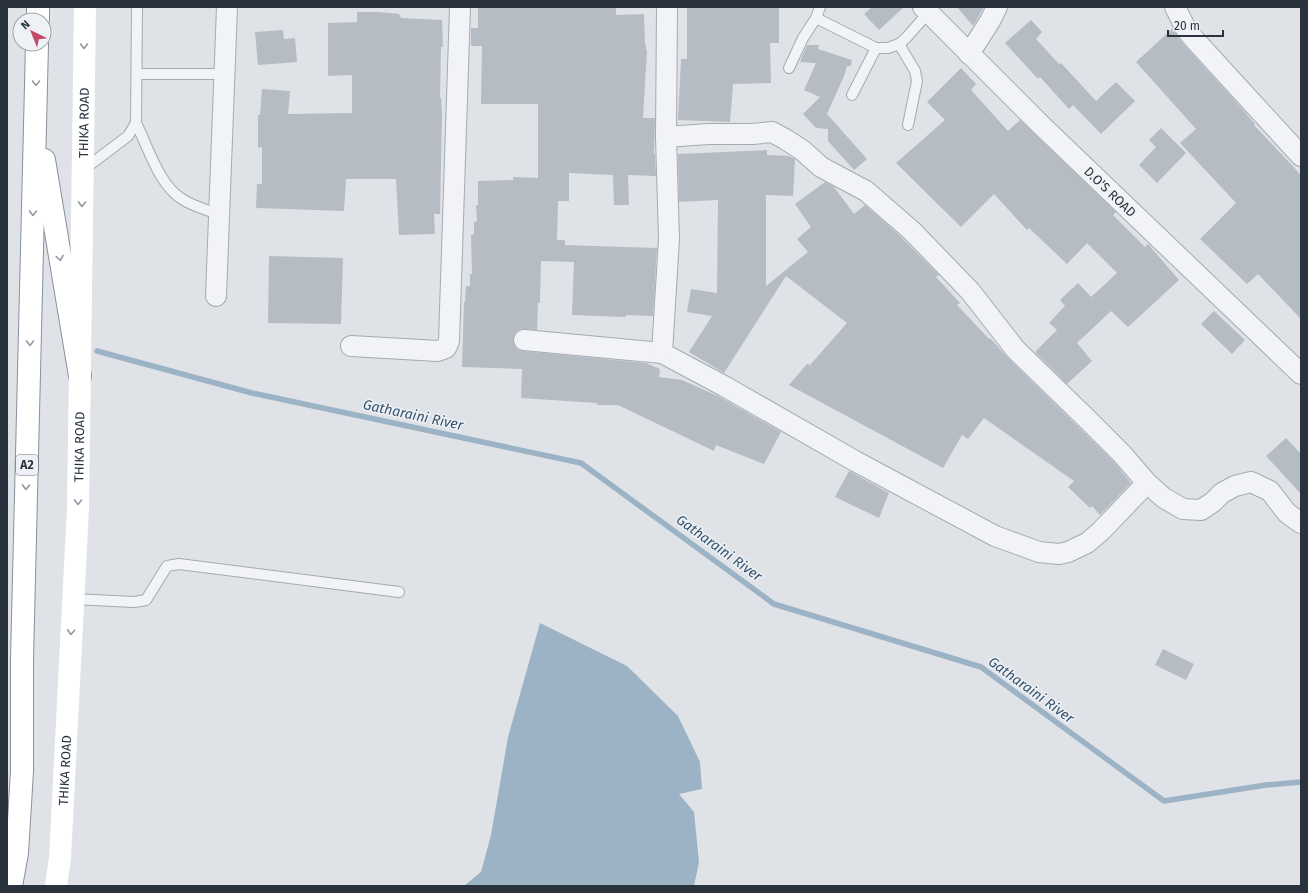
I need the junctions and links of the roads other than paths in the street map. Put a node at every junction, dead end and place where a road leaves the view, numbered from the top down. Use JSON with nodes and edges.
{"nodes":[{"id":1,"x":85,"y":7,"type":"edge"},
{"id":2,"x":137,"y":7,"type":"edge"},
{"id":3,"x":227,"y":7,"type":"edge"},
{"id":4,"x":460,"y":7,"type":"edge"},
{"id":5,"x":667,"y":7,"type":"edge"},
{"id":6,"x":820,"y":7,"type":"edge"},
{"id":7,"x":997,"y":7,"type":"edge"},
{"id":8,"x":1175,"y":7,"type":"edge"},
{"id":9,"x":925,"y":10,"type":"edge"},
{"id":10,"x":816,"y":18,"type":"junction"},
{"id":11,"x":899,"y":44,"type":"junction"},
{"id":12,"x":876,"y":48,"type":"junction"},
{"id":13,"x":37,"y":52,"type":"edge"},
{"id":14,"x":969,"y":54,"type":"junction"},
{"id":15,"x":789,"y":68,"type":"dead end"},
{"id":16,"x":137,"y":74,"type":"junction"},
{"id":17,"x":225,"y":74,"type":"junction"},
{"id":18,"x":852,"y":94,"type":"dead end"},
{"id":19,"x":36,"y":109,"type":"junction"},
{"id":20,"x":136,"y":123,"type":"junction"},
{"id":21,"x":908,"y":126,"type":"dead end"},
{"id":22,"x":666,"y":136,"type":"junction"},
{"id":23,"x":1301,"y":156,"type":"edge"},
{"id":24,"x":83,"y":170,"type":"junction"},
{"id":25,"x":220,"y":215,"type":"junction"},
{"id":26,"x":216,"y":296,"type":"dead end"},
{"id":27,"x":524,"y":340,"type":"dead end"},
{"id":28,"x":351,"y":346,"type":"dead end"},
{"id":29,"x":662,"y":353,"type":"junction"},
{"id":30,"x":1301,"y":374,"type":"edge"},
{"id":31,"x":80,"y":376,"type":"junction"},
{"id":32,"x":1147,"y":483,"type":"junction"},
{"id":33,"x":1301,"y":523,"type":"edge"},
{"id":34,"x":399,"y":592,"type":"dead end"},
{"id":35,"x":73,"y":599,"type":"junction"},
{"id":36,"x":11,"y":886,"type":"edge"},
{"id":37,"x":56,"y":886,"type":"edge"}],
"edges":[{"from":1,"to":24,"type":"main road","name":"THIKA ROAD","one_way":true},
{"from":2,"to":16,"type":"lane"},
{"from":3,"to":17,"type":"street"},
{"from":4,"to":28,"type":"street"},
{"from":5,"to":22,"type":"street"},
{"from":6,"to":10,"type":"lane"},
{"from":7,"to":14,"type":"street"},
{"from":8,"to":23,"type":"street"},
{"from":9,"to":11,"type":"lane"},
{"from":9,"to":14,"type":"street","name":"D.O'S ROAD"},
{"from":10,"to":12,"type":"lane"},
{"from":10,"to":15,"type":"lane"},
{"from":11,"to":12,"type":"lane"},
{"from":11,"to":21,"type":"lane"},
{"from":12,"to":18,"type":"lane"},
{"from":13,"to":19,"type":"main road","number":"A2","one_way":true},
{"from":14,"to":30,"type":"street","name":"D.O'S ROAD"},
{"from":16,"to":17,"type":"lane"},
{"from":16,"to":20,"type":"lane"},
{"from":17,"to":25,"type":"street"},
{"from":19,"to":31,"type":"main road","one_way":true},
{"from":19,"to":36,"type":"main road","number":"A2","one_way":true},
{"from":20,"to":24,"type":"lane"},
{"from":20,"to":25,"type":"lane"},
{"from":22,"to":29,"type":"street"},
{"from":22,"to":32,"type":"street"},
{"from":24,"to":31,"type":"main road","name":"THIKA ROAD","one_way":true},
{"from":25,"to":26,"type":"street"},
{"from":27,"to":29,"type":"street"},
{"from":29,"to":32,"type":"street"},
{"from":31,"to":35,"type":"main road","name":"THIKA ROAD","one_way":true},
{"from":32,"to":33,"type":"street"},
{"from":34,"to":35,"type":"lane"},
{"from":35,"to":37,"type":"main road","name":"THIKA ROAD","one_way":true}]}
